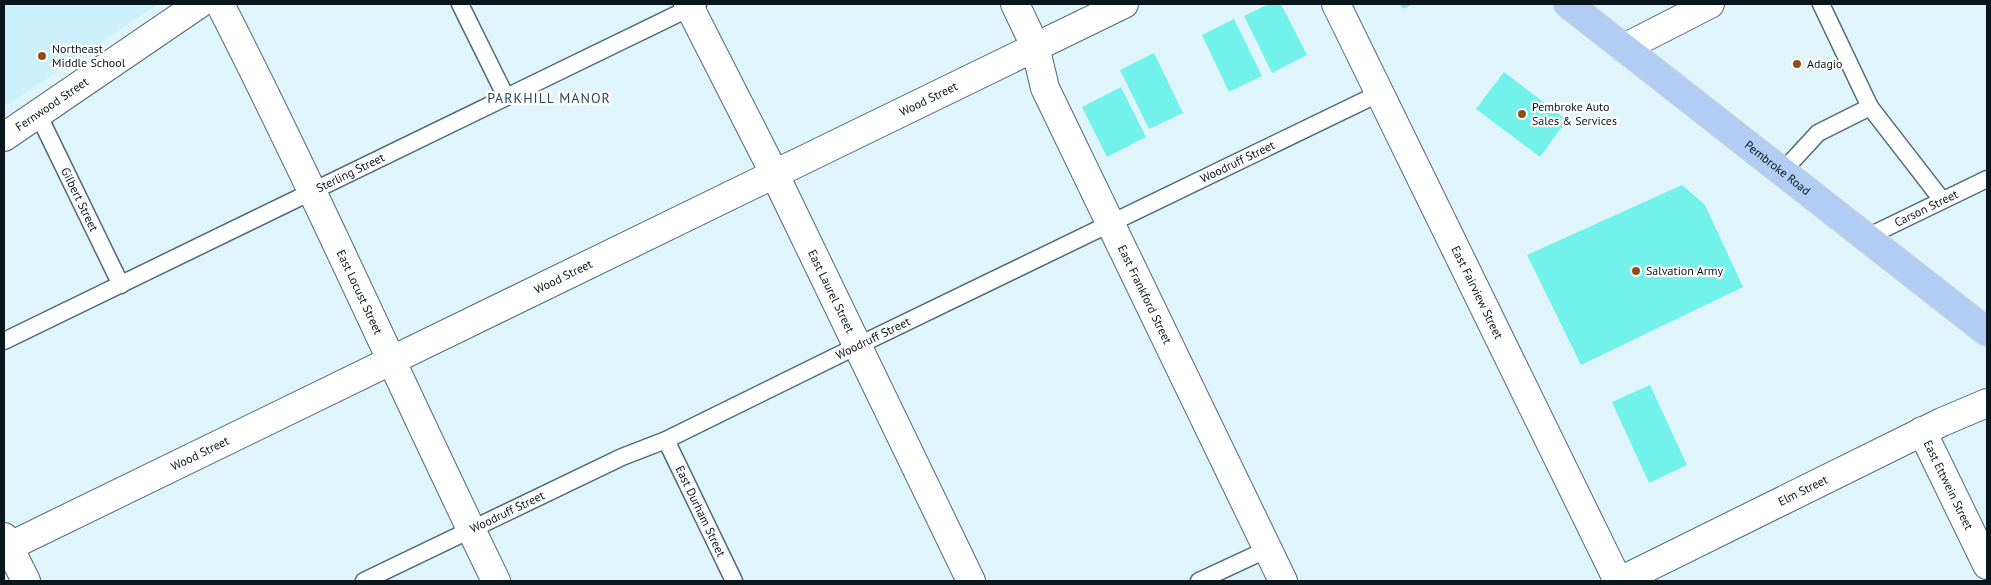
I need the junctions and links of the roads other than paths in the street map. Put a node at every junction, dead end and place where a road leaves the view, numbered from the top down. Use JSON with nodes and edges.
{"nodes":[{"id":1,"x":199,"y":4,"type":"edge"},
{"id":2,"x":220,"y":4,"type":"edge"},
{"id":3,"x":460,"y":4,"type":"edge"},
{"id":4,"x":1015,"y":4,"type":"edge"},
{"id":5,"x":1124,"y":4,"type":"edge"},
{"id":6,"x":1336,"y":4,"type":"edge"},
{"id":7,"x":1568,"y":4,"type":"edge"},
{"id":8,"x":1710,"y":4,"type":"edge"},
{"id":9,"x":1821,"y":4,"type":"edge"},
{"id":10,"x":692,"y":5,"type":"edge"},
{"id":11,"x":1035,"y":46,"type":"junction"},
{"id":12,"x":1624,"y":48,"type":"junction"},
{"id":13,"x":1380,"y":93,"type":"junction"},
{"id":14,"x":506,"y":97,"type":"junction"},
{"id":15,"x":1870,"y":107,"type":"junction"},
{"id":16,"x":38,"y":114,"type":"junction"},
{"id":17,"x":4,"y":137,"type":"edge"},
{"id":18,"x":1782,"y":172,"type":"junction"},
{"id":19,"x":774,"y":173,"type":"junction"},
{"id":20,"x":1987,"y":179,"type":"edge"},
{"id":21,"x":312,"y":192,"type":"junction"},
{"id":22,"x":1942,"y":200,"type":"junction"},
{"id":23,"x":1110,"y":223,"type":"junction"},
{"id":24,"x":1865,"y":238,"type":"junction"},
{"id":25,"x":121,"y":285,"type":"junction"},
{"id":26,"x":1987,"y":332,"type":"edge"},
{"id":27,"x":4,"y":341,"type":"edge"},
{"id":28,"x":857,"y":346,"type":"junction"},
{"id":29,"x":391,"y":362,"type":"junction"},
{"id":30,"x":1987,"y":403,"type":"edge"},
{"id":31,"x":1922,"y":432,"type":"junction"},
{"id":32,"x":666,"y":440,"type":"junction"},
{"id":33,"x":472,"y":530,"type":"junction"},
{"id":34,"x":5,"y":544,"type":"edge"},
{"id":35,"x":1268,"y":549,"type":"junction"},
{"id":36,"x":1987,"y":565,"type":"edge"},
{"id":37,"x":26,"y":581,"type":"edge"},
{"id":38,"x":364,"y":581,"type":"edge"},
{"id":39,"x":496,"y":581,"type":"edge"},
{"id":40,"x":734,"y":581,"type":"edge"},
{"id":41,"x":971,"y":581,"type":"edge"},
{"id":42,"x":1199,"y":581,"type":"edge"},
{"id":43,"x":1283,"y":581,"type":"edge"},
{"id":44,"x":1619,"y":581,"type":"edge"}],
"edges":[{"from":1,"to":16,"type":"street","name":"Fernwood Street"},
{"from":2,"to":21,"type":"street","name":"East Locust Street"},
{"from":3,"to":14,"type":"lane"},
{"from":4,"to":11,"type":"street","name":"East Frankford Street"},
{"from":5,"to":11,"type":"street","name":"Wood Street"},
{"from":6,"to":13,"type":"street","name":"East Fairview Street"},
{"from":7,"to":12,"type":"main road","name":"Pembroke Road"},
{"from":8,"to":12,"type":"street"},
{"from":9,"to":15,"type":"lane"},
{"from":10,"to":14,"type":"lane","name":"Sterling Street"},
{"from":10,"to":19,"type":"street","name":"East Laurel Street"},
{"from":11,"to":19,"type":"street","name":"Wood Street"},
{"from":11,"to":23,"type":"street","name":"East Frankford Street"},
{"from":12,"to":18,"type":"main road","name":"Pembroke Road"},
{"from":13,"to":23,"type":"lane","name":"Woodruff Street"},
{"from":13,"to":44,"type":"street","name":"East Fairview Street"},
{"from":14,"to":21,"type":"lane","name":"Sterling Street"},
{"from":15,"to":18,"type":"lane"},
{"from":15,"to":22,"type":"lane"},
{"from":16,"to":17,"type":"street","name":"Fernwood Street"},
{"from":16,"to":25,"type":"lane","name":"Gilbert Street"},
{"from":18,"to":24,"type":"main road","name":"Pembroke Road"},
{"from":19,"to":28,"type":"street","name":"East Laurel Street"},
{"from":19,"to":29,"type":"street","name":"Wood Street"},
{"from":20,"to":22,"type":"lane","name":"Carson Street"},
{"from":21,"to":25,"type":"lane","name":"Sterling Street"},
{"from":21,"to":29,"type":"street","name":"East Locust Street"},
{"from":22,"to":24,"type":"lane","name":"Carson Street"},
{"from":23,"to":28,"type":"lane","name":"Woodruff Street"},
{"from":23,"to":35,"type":"street","name":"East Frankford Street"},
{"from":24,"to":26,"type":"main road","name":"Pembroke Road"},
{"from":25,"to":27,"type":"lane","name":"Sterling Street"},
{"from":28,"to":32,"type":"lane","name":"Woodruff Street"},
{"from":28,"to":41,"type":"street","name":"East Laurel Street"},
{"from":29,"to":33,"type":"street","name":"East Locust Street"},
{"from":29,"to":34,"type":"street","name":"Wood Street"},
{"from":30,"to":31,"type":"street","name":"Elm Street"},
{"from":31,"to":36,"type":"street","name":"East Ettwein Street"},
{"from":31,"to":44,"type":"street","name":"Elm Street"},
{"from":32,"to":33,"type":"lane","name":"Woodruff Street"},
{"from":32,"to":40,"type":"lane","name":"East Durham Street"},
{"from":33,"to":38,"type":"lane","name":"Woodruff Street"},
{"from":33,"to":39,"type":"street","name":"East Locust Street"},
{"from":34,"to":37,"type":"street"},
{"from":35,"to":42,"type":"lane"},
{"from":35,"to":43,"type":"street","name":"East Frankford Street"}]}
